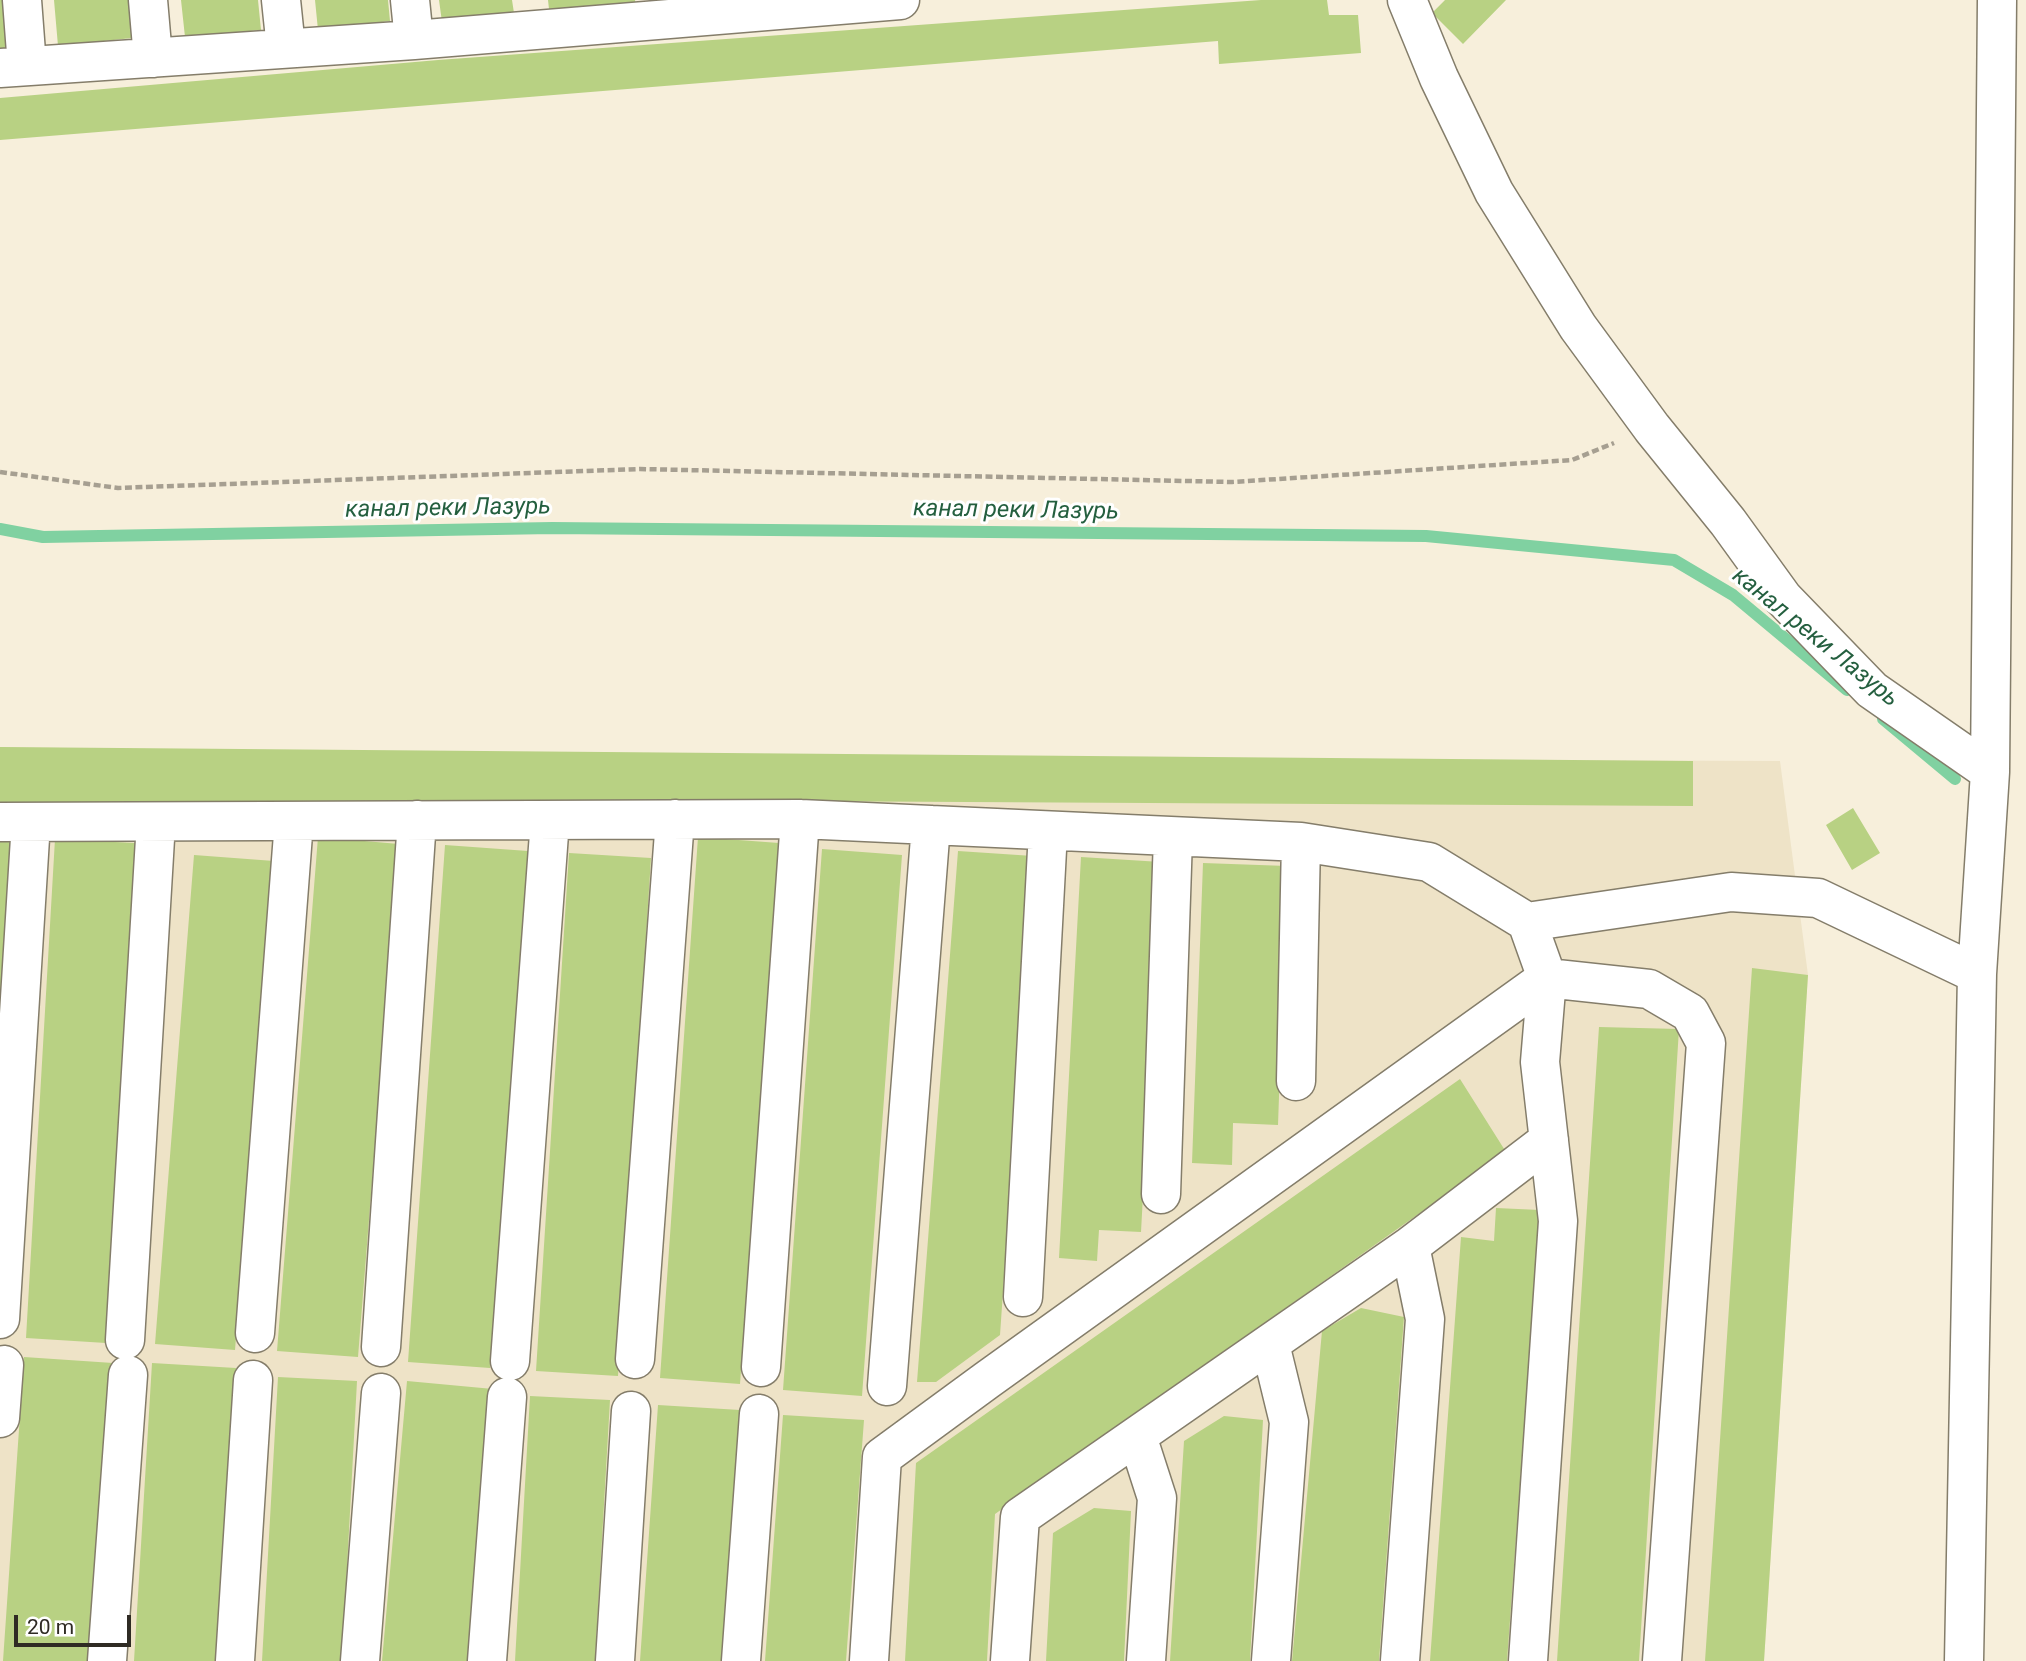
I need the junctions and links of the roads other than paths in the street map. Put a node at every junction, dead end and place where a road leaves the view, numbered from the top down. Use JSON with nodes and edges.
{"nodes":[{"id":1,"x":22,"y":0,"type":"edge"},
{"id":2,"x":148,"y":0,"type":"edge"},
{"id":3,"x":281,"y":0,"type":"edge"},
{"id":4,"x":410,"y":0,"type":"edge"},
{"id":5,"x":889,"y":0,"type":"edge"},
{"id":6,"x":1407,"y":0,"type":"edge"},
{"id":7,"x":1997,"y":0,"type":"edge"},
{"id":8,"x":771,"y":5,"type":"edge"},
{"id":9,"x":647,"y":10,"type":"edge"},
{"id":10,"x":531,"y":15,"type":"edge"},
{"id":11,"x":414,"y":40,"type":"junction"},
{"id":12,"x":286,"y":48,"type":"junction"},
{"id":13,"x":153,"y":58,"type":"junction"},
{"id":14,"x":14,"y":67,"type":"edge"},
{"id":15,"x":1990,"y":772,"type":"junction"},
{"id":16,"x":675,"y":819,"type":"junction"},
{"id":17,"x":800,"y":819,"type":"junction"},
{"id":18,"x":417,"y":820,"type":"junction"},
{"id":19,"x":550,"y":820,"type":"junction"},
{"id":20,"x":294,"y":821,"type":"junction"},
{"id":21,"x":15,"y":822,"type":"edge"},
{"id":22,"x":156,"y":822,"type":"junction"},
{"id":23,"x":931,"y":824,"type":"junction"},
{"id":24,"x":1048,"y":831,"type":"junction"},
{"id":25,"x":1173,"y":836,"type":"junction"},
{"id":26,"x":1301,"y":842,"type":"junction"},
{"id":27,"x":1527,"y":922,"type":"junction"},
{"id":28,"x":1977,"y":974,"type":"junction"},
{"id":29,"x":1547,"y":978,"type":"junction"},
{"id":30,"x":1296,"y":1081,"type":"dead end"},
{"id":31,"x":1549,"y":1140,"type":"junction"},
{"id":32,"x":1161,"y":1194,"type":"dead end"},
{"id":33,"x":1410,"y":1246,"type":"junction"},
{"id":34,"x":1023,"y":1297,"type":"dead end"},
{"id":35,"x":0,"y":1319,"type":"edge"},
{"id":36,"x":255,"y":1333,"type":"dead end"},
{"id":37,"x":1270,"y":1343,"type":"junction"},
{"id":38,"x":381,"y":1348,"type":"dead end"},
{"id":39,"x":635,"y":1359,"type":"dead end"},
{"id":40,"x":4,"y":1365,"type":"dead end"},
{"id":41,"x":761,"y":1367,"type":"dead end"},
{"id":42,"x":253,"y":1380,"type":"dead end"},
{"id":43,"x":887,"y":1386,"type":"dead end"},
{"id":44,"x":382,"y":1393,"type":"dead end"},
{"id":45,"x":631,"y":1410,"type":"dead end"},
{"id":46,"x":759,"y":1415,"type":"dead end"},
{"id":47,"x":0,"y":1418,"type":"edge"},
{"id":48,"x":1137,"y":1436,"type":"junction"},
{"id":49,"x":107,"y":1661,"type":"edge"},
{"id":50,"x":235,"y":1661,"type":"edge"},
{"id":51,"x":360,"y":1661,"type":"edge"},
{"id":52,"x":487,"y":1661,"type":"edge"},
{"id":53,"x":615,"y":1661,"type":"edge"},
{"id":54,"x":741,"y":1661,"type":"edge"},
{"id":55,"x":869,"y":1661,"type":"edge"},
{"id":56,"x":1010,"y":1661,"type":"edge"},
{"id":57,"x":1146,"y":1661,"type":"edge"},
{"id":58,"x":1270,"y":1661,"type":"edge"},
{"id":59,"x":1400,"y":1661,"type":"edge"},
{"id":60,"x":1528,"y":1661,"type":"edge"},
{"id":61,"x":1662,"y":1661,"type":"edge"},
{"id":62,"x":1964,"y":1661,"type":"edge"}],
"edges":[{"from":1,"to":14,"type":"street"},
{"from":2,"to":13,"type":"street"},
{"from":3,"to":12,"type":"street"},
{"from":4,"to":11,"type":"street"},
{"from":5,"to":8,"type":"street"},
{"from":6,"to":15,"type":"street"},
{"from":7,"to":15,"type":"street"},
{"from":8,"to":9,"type":"street"},
{"from":9,"to":10,"type":"street"},
{"from":10,"to":11,"type":"street"},
{"from":11,"to":12,"type":"street"},
{"from":12,"to":13,"type":"street"},
{"from":13,"to":14,"type":"street"},
{"from":15,"to":28,"type":"street"},
{"from":16,"to":17,"type":"street"},
{"from":16,"to":19,"type":"street"},
{"from":16,"to":39,"type":"street"},
{"from":17,"to":23,"type":"street"},
{"from":17,"to":41,"type":"street"},
{"from":18,"to":19,"type":"street"},
{"from":18,"to":20,"type":"street"},
{"from":18,"to":38,"type":"street"},
{"from":19,"to":52,"type":"street"},
{"from":20,"to":22,"type":"street"},
{"from":20,"to":36,"type":"street"},
{"from":21,"to":22,"type":"street"},
{"from":21,"to":35,"type":"street"},
{"from":22,"to":49,"type":"street"},
{"from":23,"to":24,"type":"street"},
{"from":23,"to":43,"type":"street"},
{"from":24,"to":25,"type":"street"},
{"from":24,"to":34,"type":"street"},
{"from":25,"to":26,"type":"street"},
{"from":25,"to":32,"type":"street"},
{"from":26,"to":27,"type":"street"},
{"from":26,"to":30,"type":"street"},
{"from":27,"to":28,"type":"street"},
{"from":27,"to":29,"type":"street"},
{"from":28,"to":62,"type":"street"},
{"from":29,"to":31,"type":"street"},
{"from":29,"to":55,"type":"street"},
{"from":29,"to":61,"type":"street"},
{"from":31,"to":33,"type":"street"},
{"from":31,"to":60,"type":"street"},
{"from":33,"to":37,"type":"street"},
{"from":33,"to":59,"type":"street"},
{"from":37,"to":48,"type":"street"},
{"from":37,"to":58,"type":"street"},
{"from":40,"to":47,"type":"street"},
{"from":42,"to":50,"type":"street"},
{"from":44,"to":51,"type":"street"},
{"from":45,"to":53,"type":"street"},
{"from":46,"to":54,"type":"street"},
{"from":48,"to":56,"type":"street"},
{"from":48,"to":57,"type":"street"}]}
